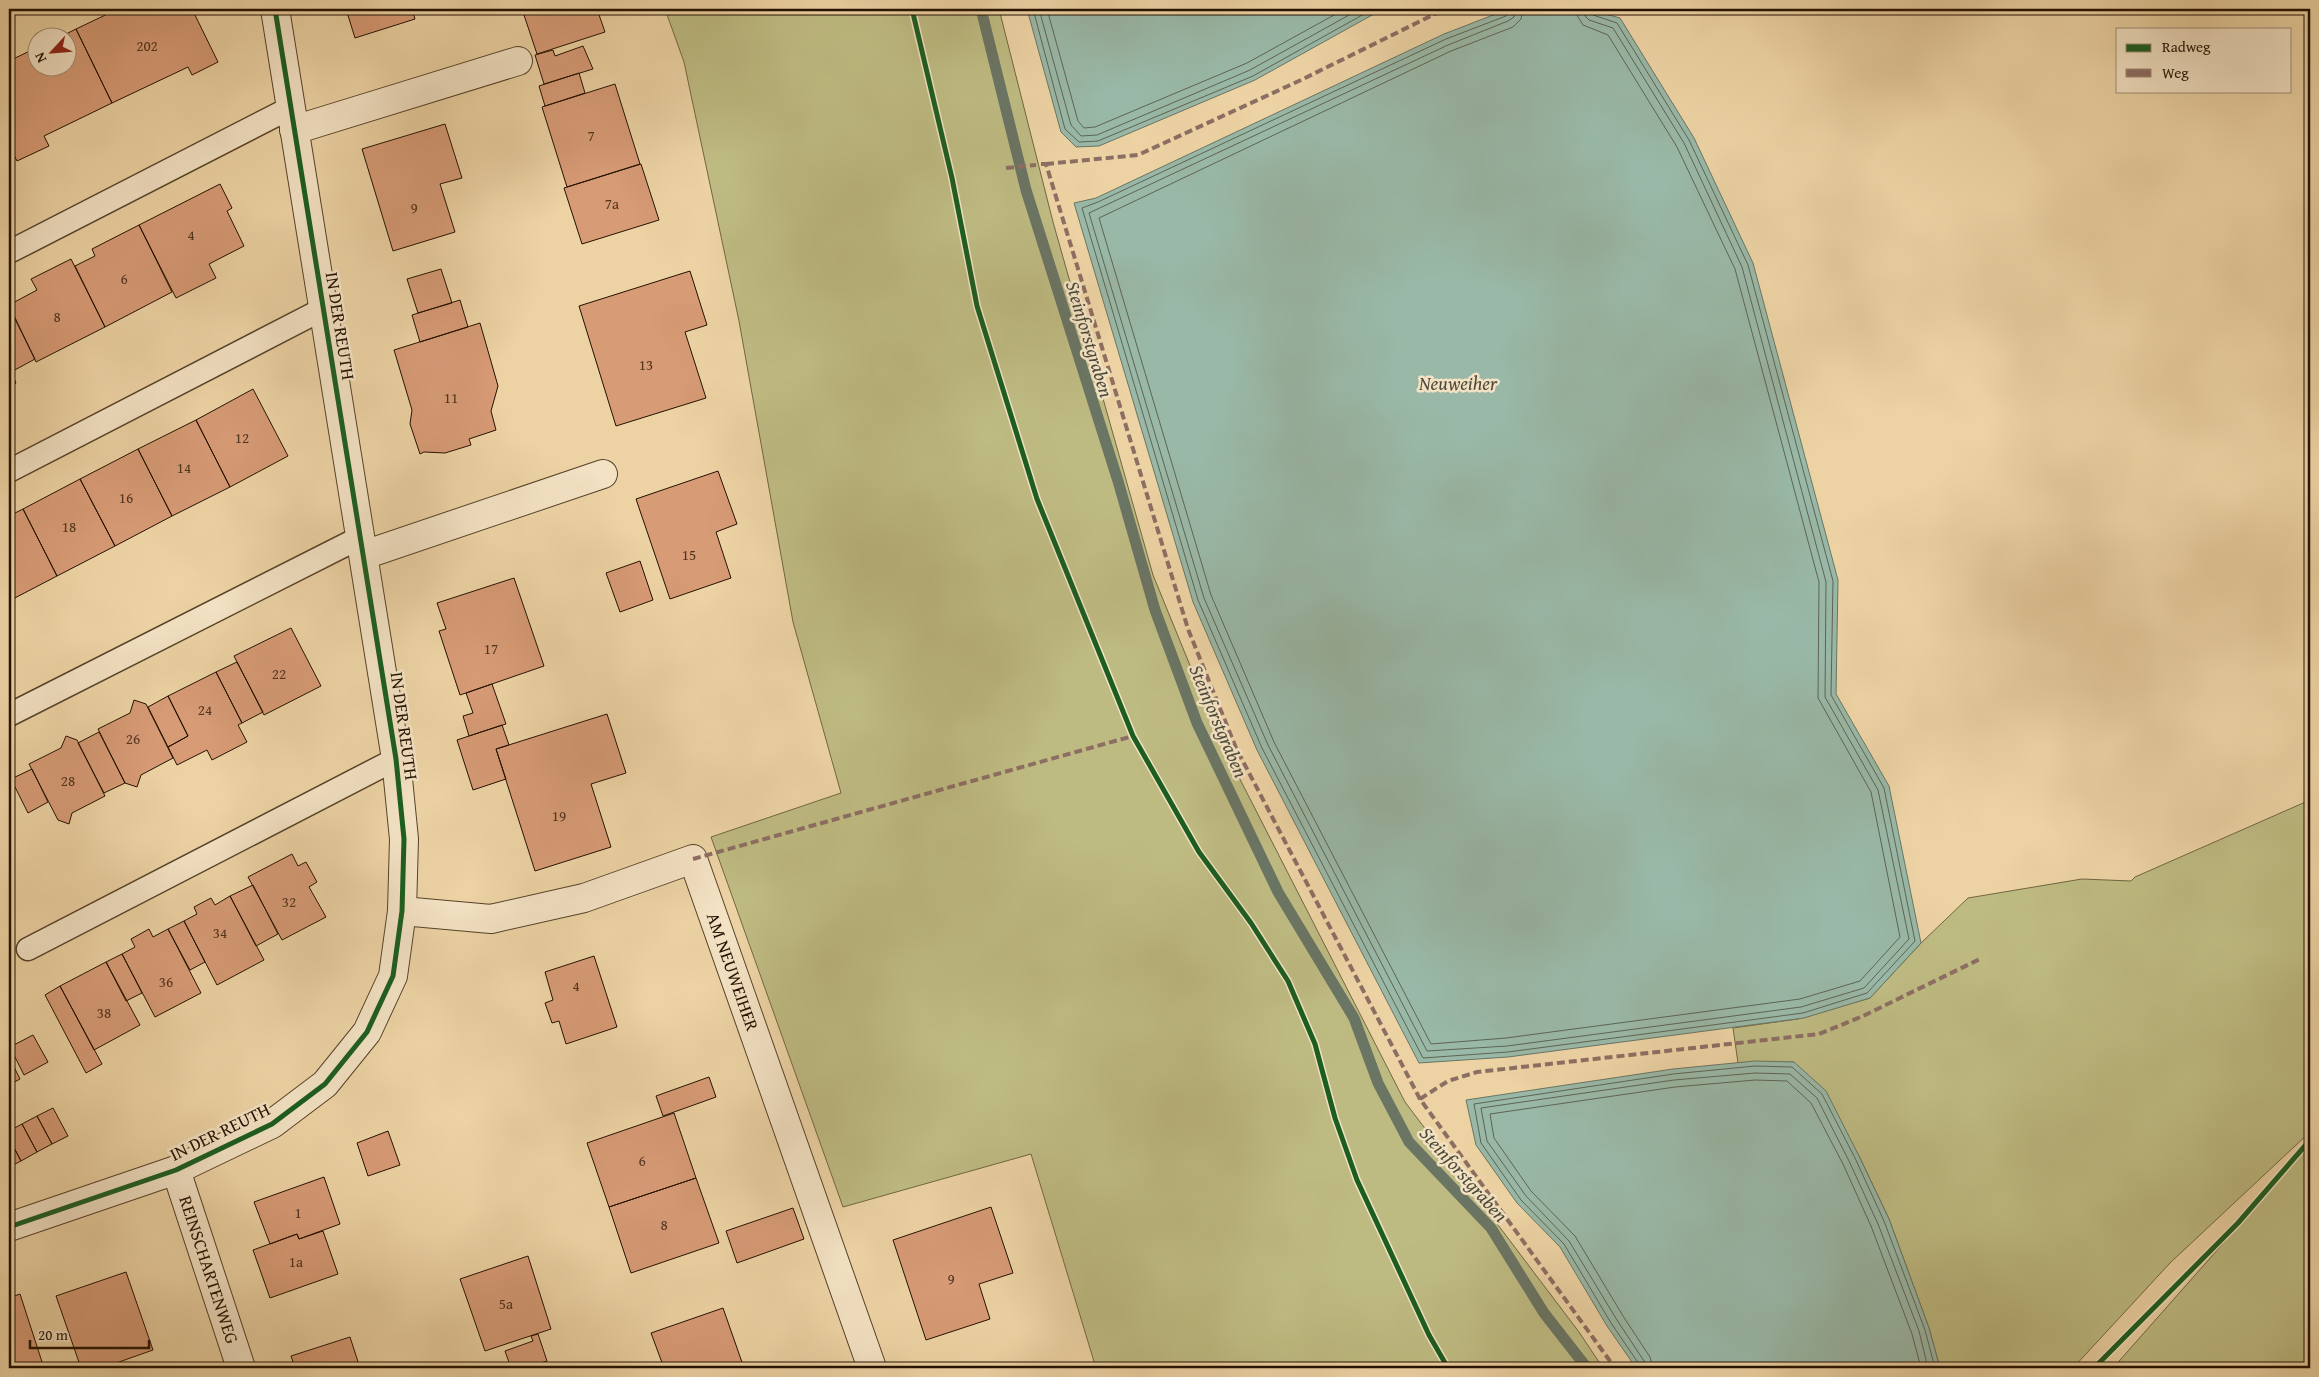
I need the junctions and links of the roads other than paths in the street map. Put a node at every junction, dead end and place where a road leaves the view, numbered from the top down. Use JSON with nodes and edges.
{"nodes":[{"id":1,"x":275,"y":9,"type":"edge"},
{"id":2,"x":518,"y":61,"type":"dead end"},
{"id":3,"x":292,"y":119,"type":"junction"},
{"id":4,"x":9,"y":252,"type":"edge"},
{"id":5,"x":323,"y":309,"type":"junction"},
{"id":6,"x":9,"y":472,"type":"edge"},
{"id":7,"x":603,"y":474,"type":"dead end"},
{"id":8,"x":363,"y":546,"type":"junction"},
{"id":9,"x":9,"y":715,"type":"edge"},
{"id":10,"x":396,"y":758,"type":"junction"},
{"id":11,"x":402,"y":911,"type":"junction"},
{"id":12,"x":28,"y":949,"type":"dead end"},
{"id":13,"x":176,"y":1170,"type":"junction"},
{"id":14,"x":9,"y":1227,"type":"edge"},
{"id":15,"x":241,"y":1368,"type":"edge"},
{"id":16,"x":872,"y":1368,"type":"edge"}],
"edges":[{"from":1,"to":3,"type":"street","name":"IN DER REUTH"},
{"from":2,"to":3,"type":"street"},
{"from":3,"to":4,"type":"lane"},
{"from":3,"to":5,"type":"street","name":"IN DER REUTH"},
{"from":5,"to":6,"type":"lane","name":"IN DER REUTH"},
{"from":5,"to":8,"type":"street","name":"IN DER REUTH"},
{"from":7,"to":8,"type":"street"},
{"from":8,"to":9,"type":"lane"},
{"from":8,"to":10,"type":"street","name":"IN DER REUTH"},
{"from":10,"to":11,"type":"street","name":"IN DER REUTH"},
{"from":10,"to":12,"type":"lane","name":"IN DER REUTH"},
{"from":11,"to":13,"type":"street","name":"IN DER REUTH"},
{"from":11,"to":16,"type":"street","name":"AM NEUWEIHER"},
{"from":13,"to":14,"type":"street","name":"IN DER REUTH"},
{"from":13,"to":15,"type":"street","name":"REINSCHARTENWEG"}]}
